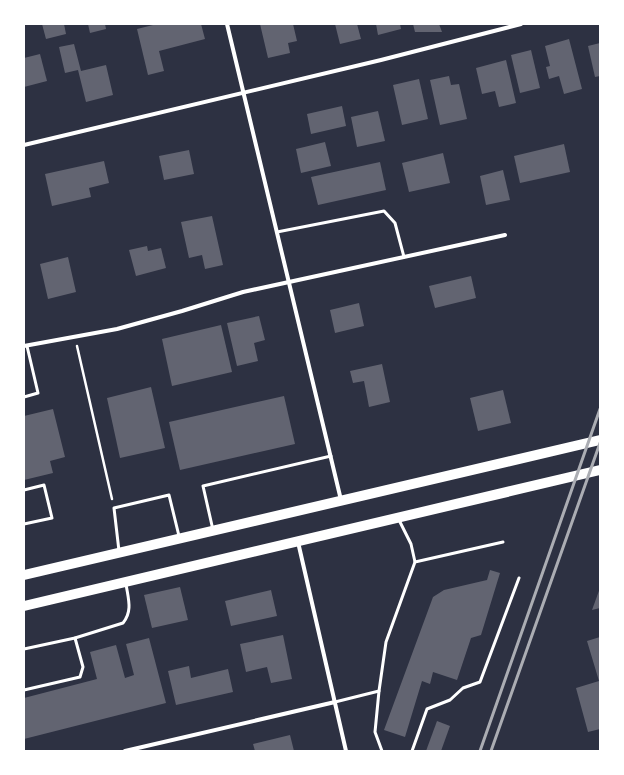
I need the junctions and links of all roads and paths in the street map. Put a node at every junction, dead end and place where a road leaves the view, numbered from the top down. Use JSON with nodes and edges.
{"nodes":[{"id":1,"x":227,"y":24,"type":"edge"},
{"id":2,"x":521,"y":24,"type":"edge"},
{"id":3,"x":243,"y":92,"type":"junction"},
{"id":4,"x":24,"y":145,"type":"edge"},
{"id":5,"x":277,"y":232,"type":"junction"},
{"id":6,"x":504,"y":235,"type":"dead end"},
{"id":7,"x":404,"y":257,"type":"junction"},
{"id":8,"x":289,"y":282,"type":"junction"},
{"id":9,"x":75,"y":337,"type":"junction"},
{"id":10,"x":25,"y":346,"type":"edge"},
{"id":11,"x":24,"y":397,"type":"edge"},
{"id":12,"x":600,"y":440,"type":"edge"},
{"id":13,"x":331,"y":456,"type":"junction"},
{"id":14,"x":600,"y":470,"type":"edge"},
{"id":15,"x":24,"y":490,"type":"edge"},
{"id":16,"x":341,"y":500,"type":"junction"},
{"id":17,"x":114,"y":508,"type":"junction"},
{"id":18,"x":398,"y":518,"type":"junction"},
{"id":19,"x":24,"y":524,"type":"edge"},
{"id":20,"x":213,"y":530,"type":"junction"},
{"id":21,"x":179,"y":538,"type":"junction"},
{"id":22,"x":298,"y":541,"type":"junction"},
{"id":23,"x":503,"y":542,"type":"dead end"},
{"id":24,"x":119,"y":552,"type":"junction"},
{"id":25,"x":415,"y":562,"type":"junction"},
{"id":26,"x":24,"y":575,"type":"edge"},
{"id":27,"x":519,"y":578,"type":"dead end"},
{"id":28,"x":126,"y":582,"type":"junction"},
{"id":29,"x":24,"y":606,"type":"edge"},
{"id":30,"x":76,"y":638,"type":"junction"},
{"id":31,"x":24,"y":649,"type":"edge"},
{"id":32,"x":24,"y":690,"type":"edge"},
{"id":33,"x":379,"y":691,"type":"junction"},
{"id":34,"x":335,"y":702,"type":"junction"},
{"id":35,"x":125,"y":751,"type":"edge"},
{"id":36,"x":346,"y":751,"type":"edge"},
{"id":37,"x":382,"y":751,"type":"edge"},
{"id":38,"x":412,"y":751,"type":"edge"}],
"edges":[{"from":1,"to":3,"type":"street"},
{"from":2,"to":3,"type":"street"},
{"from":3,"to":4,"type":"street"},
{"from":3,"to":5,"type":"street"},
{"from":5,"to":7,"type":"lane"},
{"from":5,"to":8,"type":"street"},
{"from":6,"to":7,"type":"street"},
{"from":7,"to":8,"type":"street"},
{"from":8,"to":9,"type":"street"},
{"from":8,"to":13,"type":"street"},
{"from":9,"to":10,"type":"street"},
{"from":9,"to":17,"type":"path"},
{"from":10,"to":11,"type":"lane"},
{"from":12,"to":16,"type":"main road"},
{"from":13,"to":16,"type":"street"},
{"from":13,"to":20,"type":"lane"},
{"from":14,"to":18,"type":"main road"},
{"from":15,"to":19,"type":"lane"},
{"from":16,"to":20,"type":"main road"},
{"from":17,"to":21,"type":"lane"},
{"from":17,"to":24,"type":"lane"},
{"from":18,"to":22,"type":"main road"},
{"from":18,"to":25,"type":"lane"},
{"from":20,"to":21,"type":"main road"},
{"from":21,"to":24,"type":"main road"},
{"from":22,"to":28,"type":"main road"},
{"from":22,"to":34,"type":"street"},
{"from":23,"to":25,"type":"lane"},
{"from":24,"to":26,"type":"main road"},
{"from":25,"to":33,"type":"lane"},
{"from":27,"to":38,"type":"lane"},
{"from":28,"to":29,"type":"main road"},
{"from":28,"to":30,"type":"lane"},
{"from":30,"to":31,"type":"lane"},
{"from":30,"to":32,"type":"lane"},
{"from":33,"to":34,"type":"lane"},
{"from":33,"to":37,"type":"lane"},
{"from":34,"to":35,"type":"street"},
{"from":34,"to":36,"type":"street"}]}
